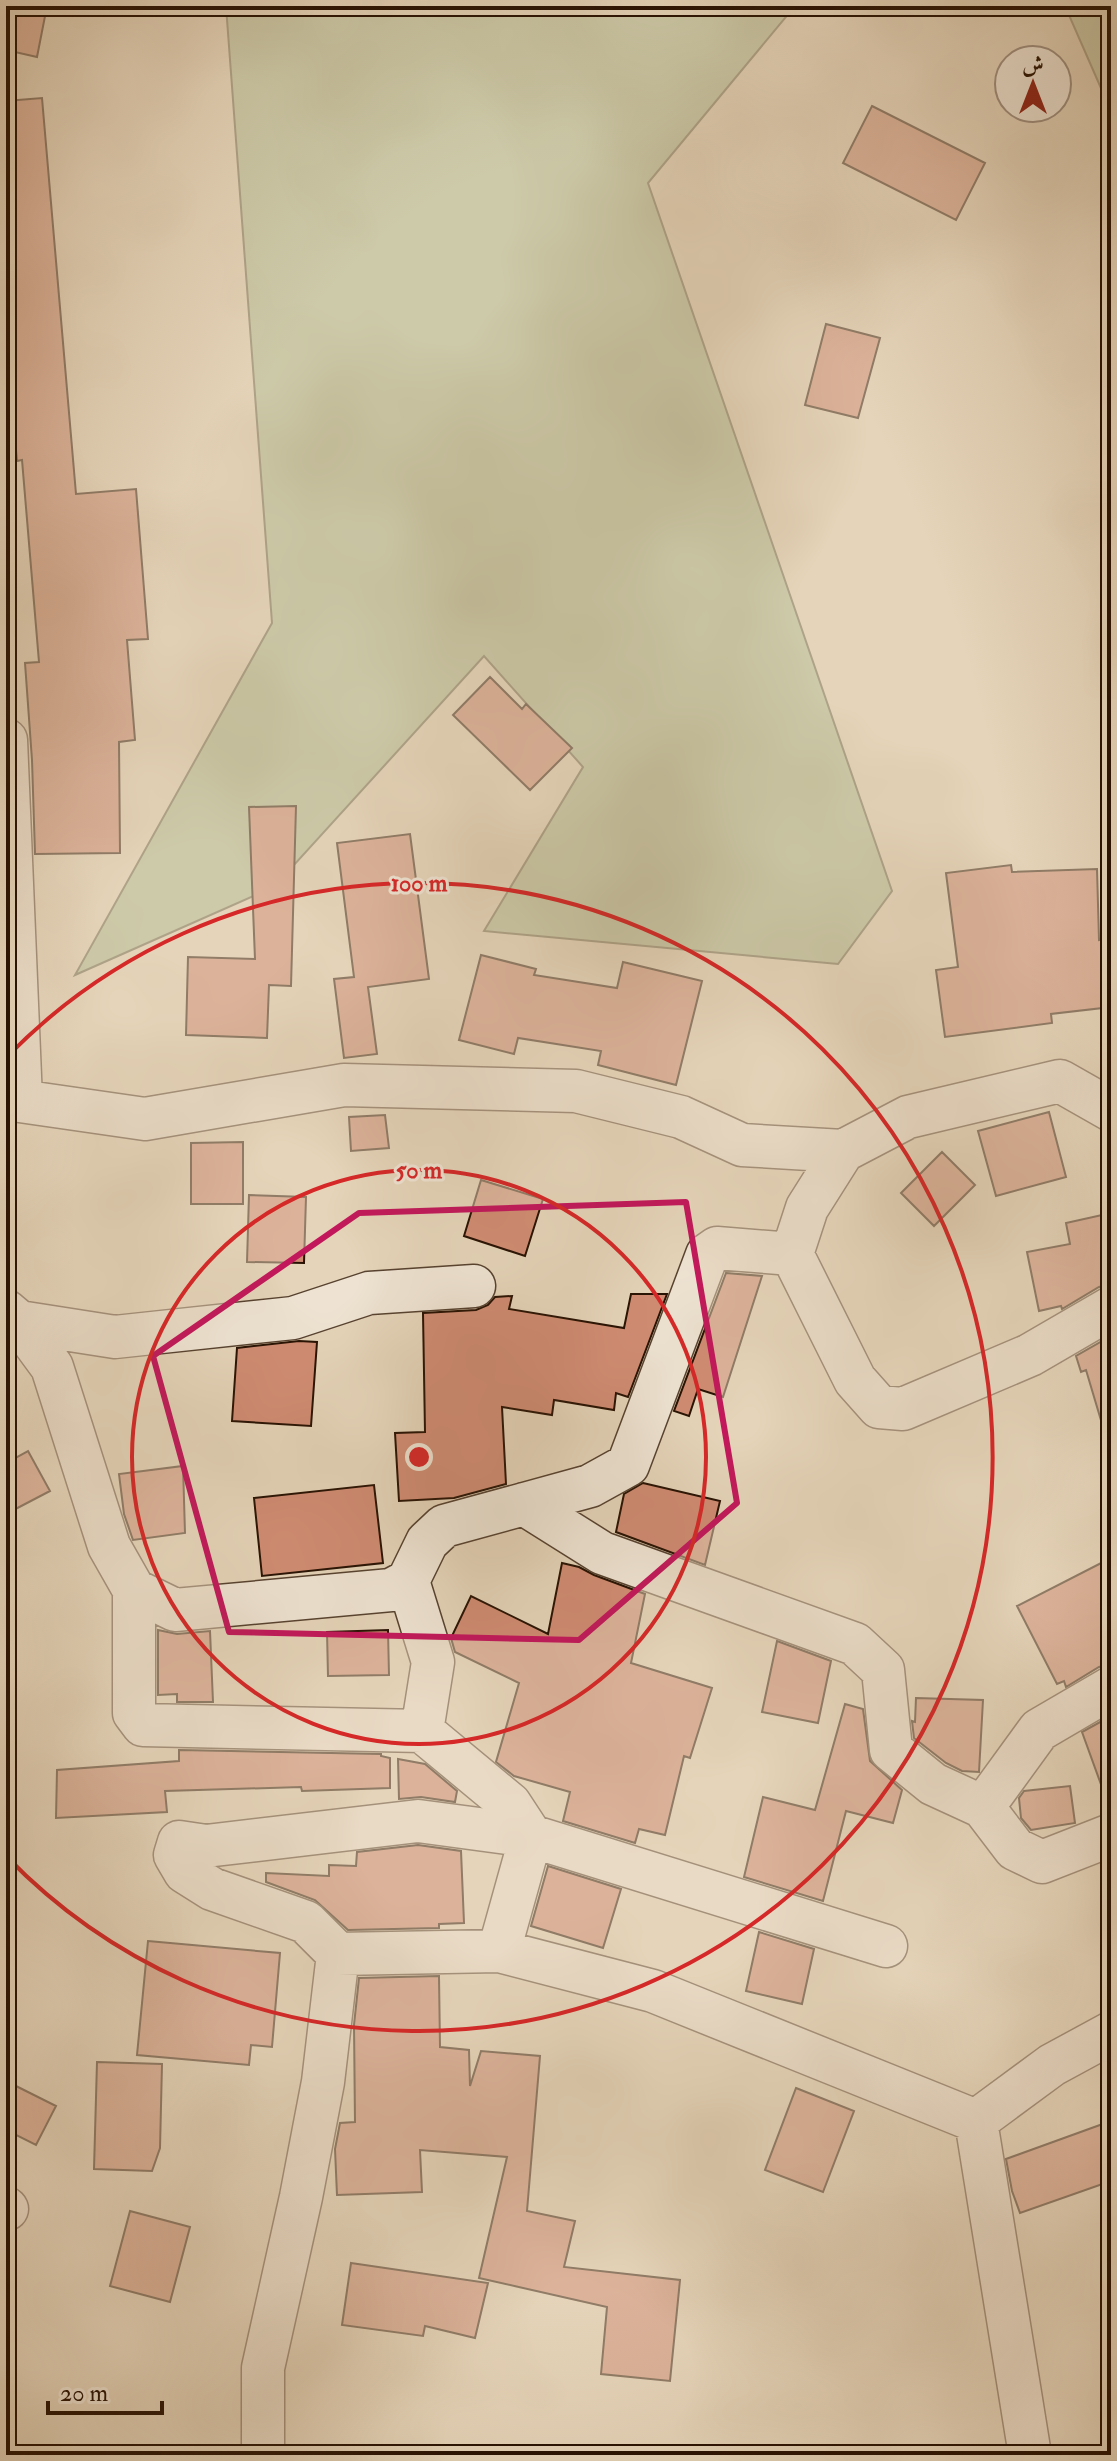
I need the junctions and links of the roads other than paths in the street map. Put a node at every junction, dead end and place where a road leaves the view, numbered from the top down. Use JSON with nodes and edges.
{"nodes":[{"id":1,"x":6,"y":740,"type":"edge"},
{"id":2,"x":9,"y":863,"type":"edge"},
{"id":3,"x":14,"y":1099,"type":"edge"},
{"id":4,"x":1111,"y":1110,"type":"edge"},
{"id":5,"x":843,"y":1151,"type":"junction"},
{"id":6,"x":792,"y":1254,"type":"junction"},
{"id":7,"x":474,"y":1286,"type":"dead end"},
{"id":8,"x":1111,"y":1308,"type":"edge"},
{"id":9,"x":13,"y":1316,"type":"edge"},
{"id":10,"x":524,"y":1504,"type":"junction"},
{"id":11,"x":408,"y":1581,"type":"junction"},
{"id":12,"x":134,"y":1590,"type":"junction"},
{"id":13,"x":1111,"y":1688,"type":"edge"},
{"id":14,"x":422,"y":1731,"type":"junction"},
{"id":15,"x":983,"y":1807,"type":"junction"},
{"id":16,"x":1111,"y":1835,"type":"edge"},
{"id":17,"x":531,"y":1836,"type":"junction"},
{"id":18,"x":886,"y":1946,"type":"dead end"},
{"id":19,"x":499,"y":1951,"type":"junction"},
{"id":20,"x":338,"y":1954,"type":"junction"},
{"id":21,"x":1111,"y":2033,"type":"edge"},
{"id":22,"x":976,"y":2121,"type":"junction"},
{"id":23,"x":263,"y":2455,"type":"edge"},
{"id":24,"x":1030,"y":2455,"type":"edge"}],
"edges":[{"from":1,"to":2,"type":"street"},
{"from":2,"to":3,"type":"street"},
{"from":3,"to":5,"type":"street"},
{"from":4,"to":5,"type":"street"},
{"from":5,"to":6,"type":"street"},
{"from":6,"to":8,"type":"street"},
{"from":6,"to":10,"type":"street"},
{"from":7,"to":9,"type":"street"},
{"from":9,"to":12,"type":"street"},
{"from":10,"to":11,"type":"street"},
{"from":10,"to":15,"type":"street"},
{"from":11,"to":12,"type":"street"},
{"from":11,"to":14,"type":"street"},
{"from":12,"to":14,"type":"street"},
{"from":13,"to":15,"type":"street"},
{"from":14,"to":17,"type":"street"},
{"from":15,"to":16,"type":"street"},
{"from":17,"to":18,"type":"street"},
{"from":17,"to":19,"type":"street"},
{"from":17,"to":20,"type":"street"},
{"from":19,"to":20,"type":"street"},
{"from":19,"to":22,"type":"street"},
{"from":20,"to":23,"type":"street"},
{"from":21,"to":22,"type":"street"},
{"from":22,"to":24,"type":"street"}]}
